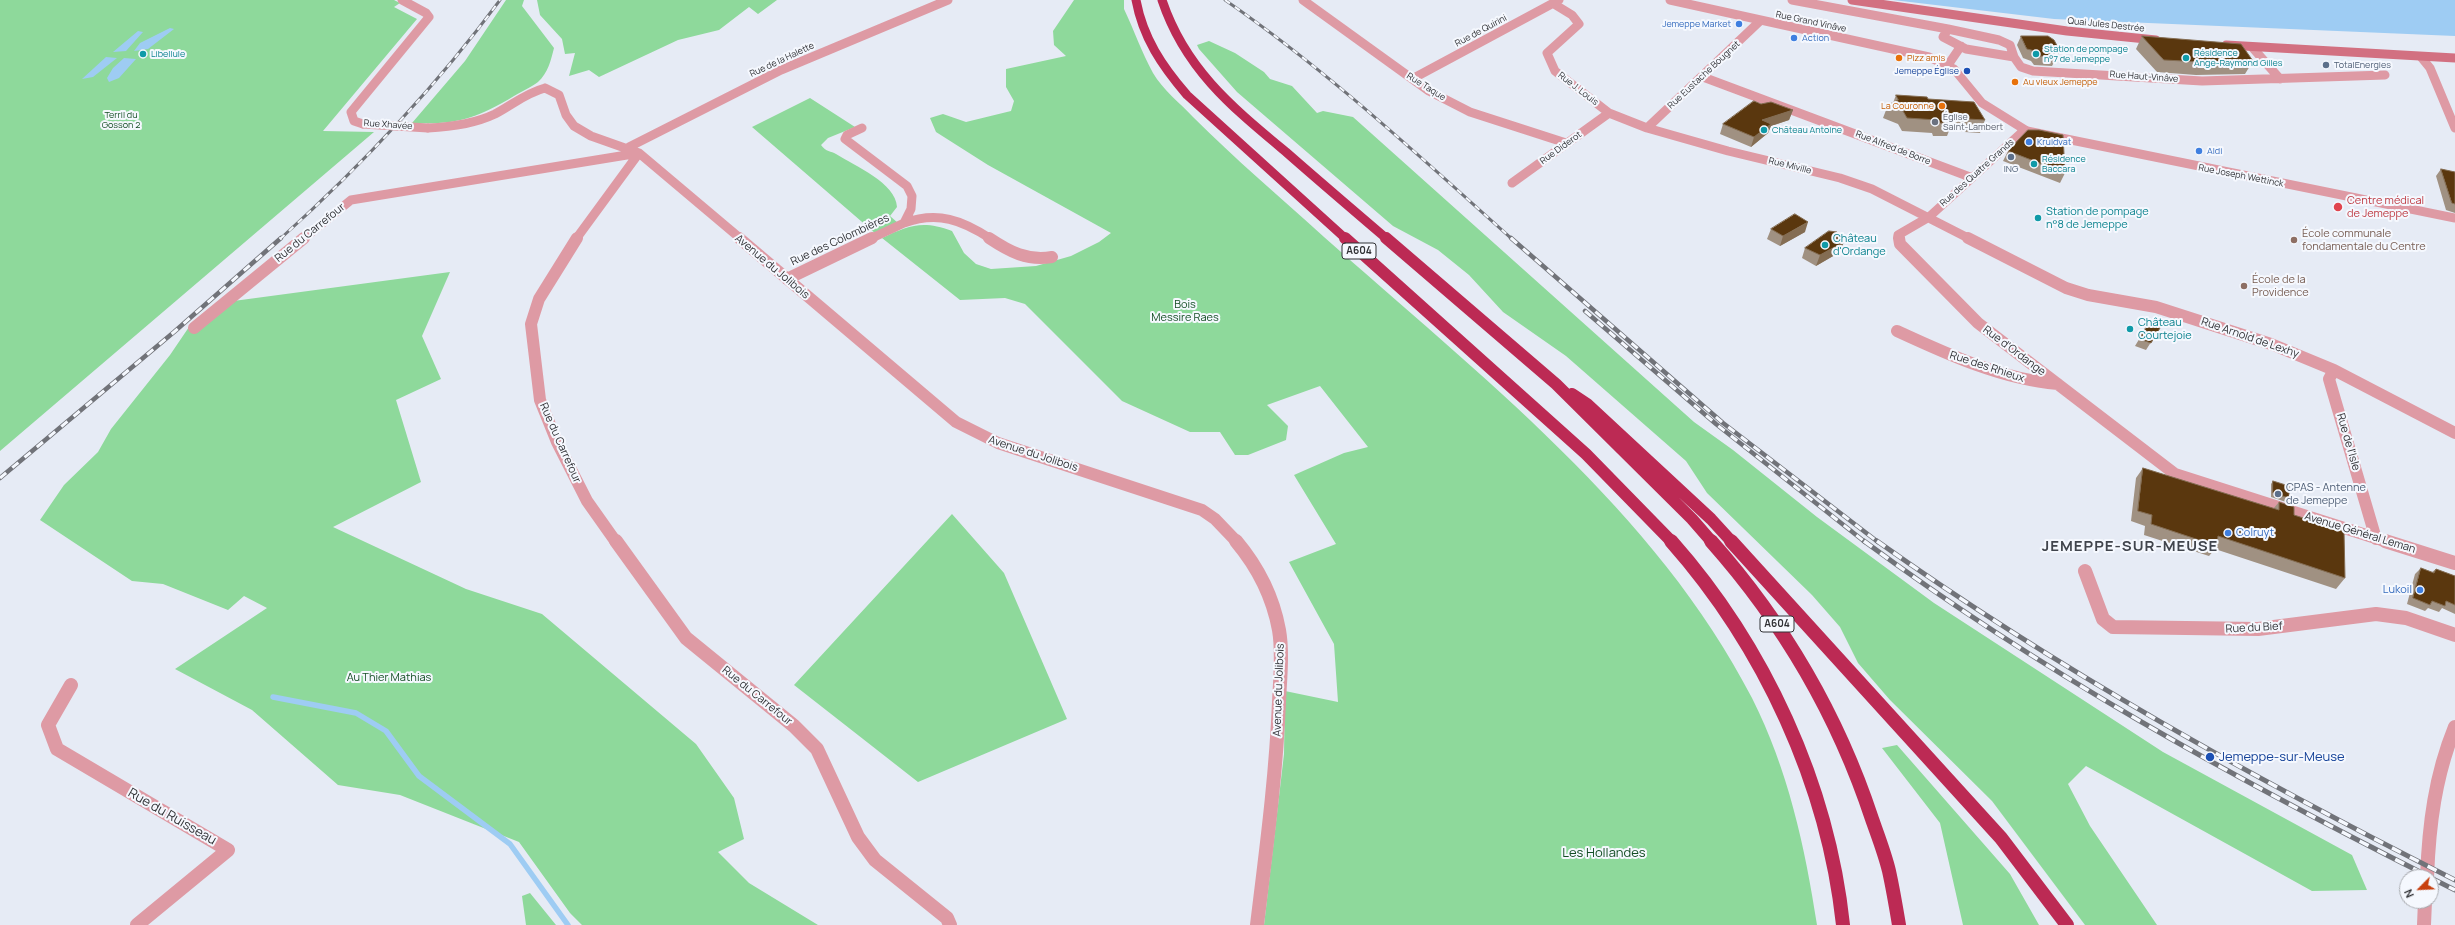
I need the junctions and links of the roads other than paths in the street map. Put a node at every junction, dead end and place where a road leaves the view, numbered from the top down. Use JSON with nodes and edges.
{"nodes":[{"id":1,"x":402,"y":0,"type":"edge"},
{"id":2,"x":948,"y":0,"type":"edge"},
{"id":3,"x":1136,"y":0,"type":"edge"},
{"id":4,"x":1162,"y":0,"type":"edge"},
{"id":5,"x":1303,"y":0,"type":"edge"},
{"id":6,"x":1670,"y":0,"type":"edge"},
{"id":7,"x":1792,"y":0,"type":"edge"},
{"id":8,"x":1852,"y":0,"type":"edge"},
{"id":9,"x":1556,"y":2,"type":"edge"},
{"id":10,"x":1760,"y":21,"type":"junction"},
{"id":11,"x":1948,"y":30,"type":"junction"},
{"id":12,"x":2163,"y":40,"type":"edge"},
{"id":13,"x":2215,"y":45,"type":"edge"},
{"id":14,"x":1961,"y":46,"type":"junction"},
{"id":15,"x":2252,"y":47,"type":"junction"},
{"id":16,"x":2014,"y":57,"type":"junction"},
{"id":17,"x":2421,"y":57,"type":"junction"},
{"id":18,"x":2455,"y":58,"type":"edge"},
{"id":19,"x":1948,"y":65,"type":"junction"},
{"id":20,"x":2385,"y":75,"type":"dead end"},
{"id":21,"x":1703,"y":77,"type":"junction"},
{"id":22,"x":1412,"y":79,"type":"junction"},
{"id":23,"x":2280,"y":79,"type":"junction"},
{"id":24,"x":546,"y":83,"type":"joint"},
{"id":25,"x":1609,"y":113,"type":"junction"},
{"id":26,"x":862,"y":128,"type":"dead end"},
{"id":27,"x":1647,"y":128,"type":"junction"},
{"id":28,"x":2455,"y":128,"type":"edge"},
{"id":29,"x":2027,"y":131,"type":"junction"},
{"id":30,"x":1566,"y":143,"type":"junction"},
{"id":31,"x":634,"y":150,"type":"junction"},
{"id":32,"x":1970,"y":177,"type":"junction"},
{"id":33,"x":1512,"y":183,"type":"dead end"},
{"id":34,"x":1929,"y":217,"type":"junction"},
{"id":35,"x":2455,"y":218,"type":"edge"},
{"id":36,"x":904,"y":223,"type":"junction"},
{"id":37,"x":1052,"y":257,"type":"dead end"},
{"id":38,"x":787,"y":279,"type":"junction"},
{"id":39,"x":194,"y":328,"type":"dead end"},
{"id":40,"x":1897,"y":331,"type":"dead end"},
{"id":41,"x":2334,"y":370,"type":"junction"},
{"id":42,"x":1556,"y":384,"type":"junction"},
{"id":43,"x":2058,"y":384,"type":"junction"},
{"id":44,"x":2455,"y":433,"type":"edge"},
{"id":45,"x":2175,"y":474,"type":"joint"},
{"id":46,"x":2376,"y":539,"type":"junction"},
{"id":47,"x":2455,"y":563,"type":"edge"},
{"id":48,"x":2085,"y":571,"type":"dead end"},
{"id":49,"x":2455,"y":635,"type":"edge"},
{"id":50,"x":71,"y":685,"type":"dead end"},
{"id":51,"x":2455,"y":727,"type":"edge"},
{"id":52,"x":2451,"y":746,"type":"edge"},
{"id":53,"x":2427,"y":869,"type":"edge"},
{"id":54,"x":2425,"y":909,"type":"edge"},
{"id":55,"x":136,"y":925,"type":"edge"},
{"id":56,"x":950,"y":925,"type":"edge"},
{"id":57,"x":1257,"y":925,"type":"edge"},
{"id":58,"x":1843,"y":925,"type":"edge"},
{"id":59,"x":1899,"y":925,"type":"edge"},
{"id":60,"x":2067,"y":925,"type":"edge"},
{"id":61,"x":2424,"y":925,"type":"edge"}],
"edges":[{"from":1,"to":24,"type":"street","name":"Rue Xhavée","bridge":true},
{"from":2,"to":31,"type":"street","name":"Rue de la Halette"},
{"from":3,"to":58,"type":"highway","number":"A604"},
{"from":4,"to":42,"type":"highway","number":"A604"},
{"from":5,"to":22,"type":"street","name":"Rue Taque"},
{"from":6,"to":10,"type":"street","name":"Rue Grand Vinâve"},
{"from":7,"to":11,"type":"street","name":"Rue Haut-Vinâve"},
{"from":8,"to":12,"type":"main road","name":"Quai Jules Destrée"},
{"from":9,"to":22,"type":"street","name":"Rue de Quirini"},
{"from":9,"to":25,"type":"street","name":"Rue J. Louis"},
{"from":10,"to":19,"type":"street","name":"Rue Grand Vinâve"},
{"from":10,"to":21,"type":"street","name":"Rue Eustache Bougnet"},
{"from":11,"to":14,"type":"street"},
{"from":11,"to":16,"type":"street","name":"Rue Haut-Vinâve"},
{"from":13,"to":15,"type":"main road"},
{"from":14,"to":16,"type":"street"},
{"from":14,"to":19,"type":"street"},
{"from":15,"to":17,"type":"main road"},
{"from":15,"to":23,"type":"street"},
{"from":16,"to":23,"type":"street","name":"Rue Haut-Vinâve"},
{"from":17,"to":18,"type":"main road"},
{"from":17,"to":28,"type":"street"},
{"from":19,"to":29,"type":"street","name":"Rue Grand Vinâve"},
{"from":20,"to":23,"type":"street","name":"Rue Haut-Vinâve"},
{"from":21,"to":27,"type":"street","name":"Rue Eustache Bougnet"},
{"from":21,"to":32,"type":"street","name":"Rue Alfred de Borre"},
{"from":22,"to":30,"type":"street","name":"Rue Taque"},
{"from":24,"to":31,"type":"street","name":"Avenue du Jolibois"},
{"from":25,"to":27,"type":"street","name":"Rue J. Louis"},
{"from":25,"to":30,"type":"street","name":"Rue Diderot"},
{"from":26,"to":36,"type":"street","name":"Rue des Colombières"},
{"from":27,"to":34,"type":"street","name":"Rue Miville"},
{"from":29,"to":32,"type":"street","name":"Rue des Quatre Grands"},
{"from":29,"to":35,"type":"street","name":"Rue Joseph Wettinck"},
{"from":30,"to":33,"type":"street","name":"Rue Diderot"},
{"from":31,"to":38,"type":"street","name":"Avenue du Jolibois"},
{"from":31,"to":39,"type":"street","name":"Rue du Carrefour"},
{"from":31,"to":56,"type":"street","name":"Rue du Carrefour"},
{"from":32,"to":34,"type":"street","name":"Rue des Quatre Grands"},
{"from":34,"to":41,"type":"street","name":"Rue Arnold de Lexhy"},
{"from":34,"to":43,"type":"street","name":"Rue d'Ordange"},
{"from":36,"to":37,"type":"street","name":"Rue des Colombières"},
{"from":36,"to":38,"type":"street","name":"Rue des Colombières"},
{"from":38,"to":57,"type":"street","name":"Avenue du Jolibois"},
{"from":40,"to":43,"type":"street","name":"Rue des Rhieux"},
{"from":41,"to":44,"type":"street","name":"Rue Arnold de Lexhy"},
{"from":41,"to":46,"type":"street","name":"Rue de l'Isle"},
{"from":42,"to":59,"type":"highway","number":"A604"},
{"from":42,"to":60,"type":"highway"},
{"from":43,"to":45,"type":"street","name":"Rue d'Ordange"},
{"from":45,"to":46,"type":"street","name":"Avenue Général Leman"},
{"from":46,"to":47,"type":"street","name":"Avenue Général Leman"},
{"from":48,"to":49,"type":"street","name":"Rue du Bief"},
{"from":50,"to":55,"type":"street","name":"Rue du Ruisseau"},
{"from":51,"to":52,"type":"street"},
{"from":52,"to":53,"type":"street"},
{"from":54,"to":61,"type":"street"}]}
